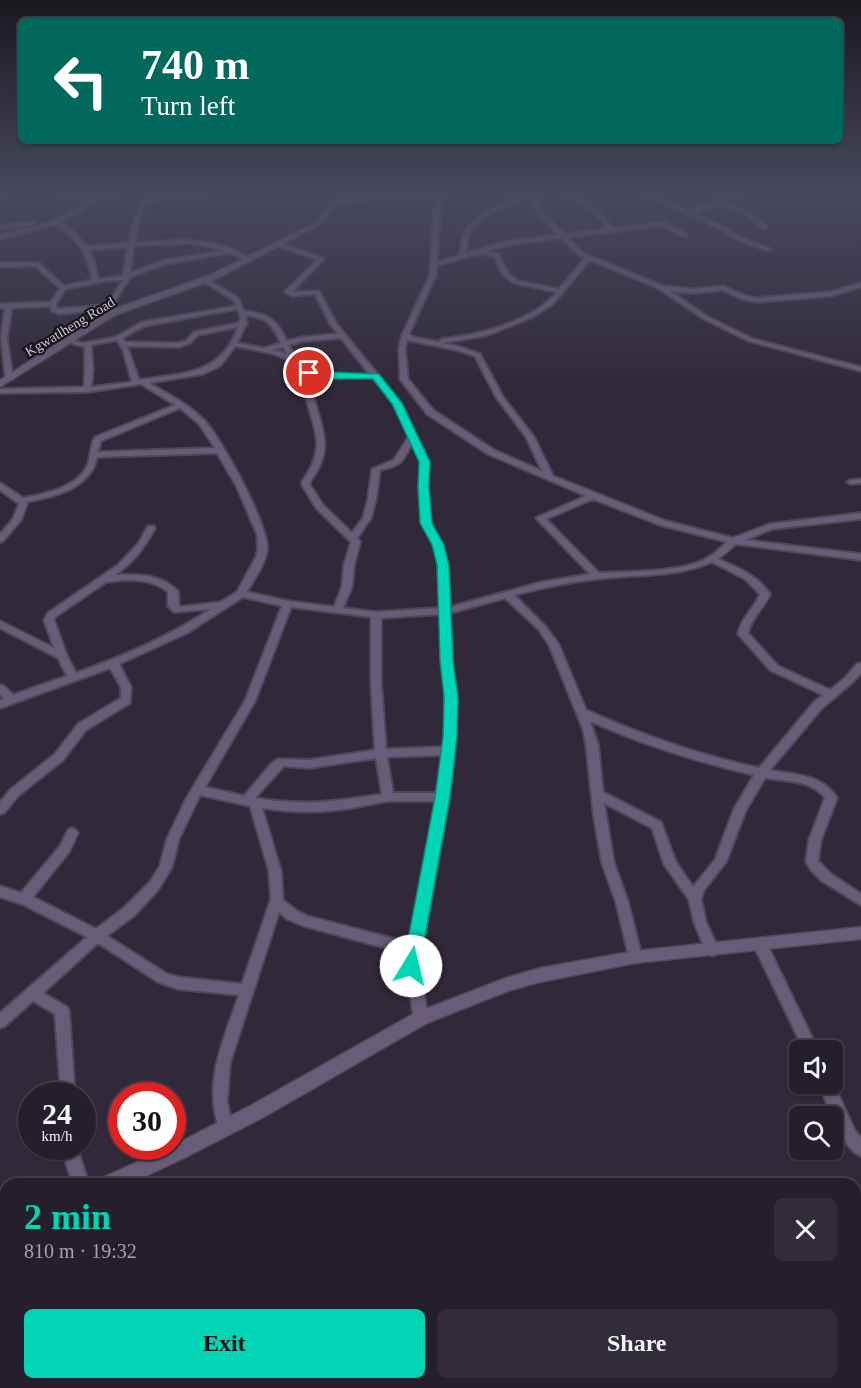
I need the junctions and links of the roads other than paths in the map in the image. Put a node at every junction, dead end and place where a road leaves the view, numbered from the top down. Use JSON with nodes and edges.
{"nodes":[{"id":1,"x":91,"y":257,"type":"edge"},
{"id":2,"x":129,"y":257,"type":"edge"},
{"id":3,"x":197,"y":257,"type":"edge"},
{"id":4,"x":241,"y":257,"type":"edge"},
{"id":5,"x":252,"y":257,"type":"edge"},
{"id":6,"x":314,"y":257,"type":"edge"},
{"id":7,"x":433,"y":257,"type":"edge"},
{"id":8,"x":460,"y":257,"type":"edge"},
{"id":9,"x":497,"y":257,"type":"edge"},
{"id":10,"x":588,"y":258,"type":"joint"},
{"id":11,"x":248,"y":259,"type":"junction"},
{"id":12,"x":433,"y":264,"type":"junction"},
{"id":13,"x":0,"y":265,"type":"edge"},
{"id":14,"x":127,"y":277,"type":"junction"},
{"id":15,"x":205,"y":280,"type":"junction"},
{"id":16,"x":95,"y":281,"type":"junction"},
{"id":17,"x":861,"y":285,"type":"edge"},
{"id":18,"x":660,"y":287,"type":"junction"},
{"id":19,"x":63,"y":288,"type":"junction"},
{"id":20,"x":560,"y":291,"type":"junction"},
{"id":21,"x":53,"y":304,"type":"junction"},
{"id":22,"x":9,"y":305,"type":"junction"},
{"id":23,"x":0,"y":306,"type":"edge"},
{"id":24,"x":113,"y":309,"type":"junction"},
{"id":25,"x":242,"y":310,"type":"junction"},
{"id":26,"x":244,"y":324,"type":"junction"},
{"id":27,"x":276,"y":326,"type":"junction"},
{"id":28,"x":405,"y":335,"type":"junction"},
{"id":29,"x":344,"y":336,"type":"junction"},
{"id":30,"x":303,"y":339,"type":"junction"},
{"id":31,"x":69,"y":341,"type":"junction"},
{"id":32,"x":121,"y":341,"type":"junction"},
{"id":33,"x":427,"y":342,"type":"junction"},
{"id":34,"x":87,"y":344,"type":"junction"},
{"id":35,"x":233,"y":344,"type":"junction"},
{"id":36,"x":284,"y":344,"type":"junction"},
{"id":37,"x":265,"y":350,"type":"junction"},
{"id":38,"x":294,"y":359,"type":"junction"},
{"id":39,"x":861,"y":369,"type":"edge"},
{"id":40,"x":315,"y":375,"type":"junction"},
{"id":41,"x":376,"y":376,"type":"junction"},
{"id":42,"x":9,"y":379,"type":"junction"},
{"id":43,"x":0,"y":384,"type":"edge"},
{"id":44,"x":140,"y":384,"type":"junction"},
{"id":45,"x":87,"y":390,"type":"junction"},
{"id":46,"x":0,"y":391,"type":"edge"},
{"id":47,"x":180,"y":405,"type":"junction"},
{"id":48,"x":413,"y":436,"type":"junction"},
{"id":49,"x":220,"y":450,"type":"junction"},
{"id":50,"x":95,"y":455,"type":"junction"},
{"id":51,"x":549,"y":477,"type":"junction"},
{"id":52,"x":861,"y":481,"type":"edge"},
{"id":53,"x":851,"y":482,"type":"dead end"},
{"id":54,"x":0,"y":486,"type":"edge"},
{"id":55,"x":593,"y":496,"type":"junction"},
{"id":56,"x":21,"y":501,"type":"junction"},
{"id":57,"x":861,"y":516,"type":"edge"},
{"id":58,"x":151,"y":528,"type":"dead end"},
{"id":59,"x":353,"y":538,"type":"junction"},
{"id":60,"x":0,"y":539,"type":"edge"},
{"id":61,"x":734,"y":541,"type":"junction"},
{"id":62,"x":861,"y":556,"type":"edge"},
{"id":63,"x":712,"y":559,"type":"junction"},
{"id":64,"x":597,"y":576,"type":"junction"},
{"id":65,"x":105,"y":579,"type":"junction"},
{"id":66,"x":241,"y":594,"type":"junction"},
{"id":67,"x":507,"y":594,"type":"junction"},
{"id":68,"x":288,"y":604,"type":"junction"},
{"id":69,"x":224,"y":605,"type":"junction"},
{"id":70,"x":337,"y":611,"type":"junction"},
{"id":71,"x":445,"y":611,"type":"junction"},
{"id":72,"x":376,"y":615,"type":"junction"},
{"id":73,"x":3,"y":629,"type":"edge"},
{"id":74,"x":62,"y":656,"type":"junction"},
{"id":75,"x":113,"y":663,"type":"junction"},
{"id":76,"x":861,"y":666,"type":"edge"},
{"id":77,"x":73,"y":678,"type":"junction"},
{"id":78,"x":0,"y":689,"type":"edge"},
{"id":79,"x":830,"y":694,"type":"junction"},
{"id":80,"x":5,"y":701,"type":"edge"},
{"id":81,"x":581,"y":712,"type":"junction"},
{"id":82,"x":449,"y":751,"type":"junction"},
{"id":83,"x":381,"y":753,"type":"junction"},
{"id":84,"x":761,"y":774,"type":"junction"},
{"id":85,"x":198,"y":790,"type":"junction"},
{"id":86,"x":598,"y":795,"type":"junction"},
{"id":87,"x":388,"y":797,"type":"junction"},
{"id":88,"x":443,"y":797,"type":"junction"},
{"id":89,"x":250,"y":802,"type":"junction"},
{"id":90,"x":0,"y":810,"type":"edge"},
{"id":91,"x":72,"y":833,"type":"dead end"},
{"id":92,"x":0,"y":891,"type":"edge"},
{"id":93,"x":24,"y":898,"type":"junction"},
{"id":94,"x":695,"y":899,"type":"junction"},
{"id":95,"x":861,"y":900,"type":"edge"},
{"id":96,"x":276,"y":902,"type":"junction"},
{"id":97,"x":861,"y":933,"type":"edge"},
{"id":98,"x":97,"y":936,"type":"junction"},
{"id":99,"x":760,"y":944,"type":"junction"},
{"id":100,"x":414,"y":950,"type":"junction"},
{"id":101,"x":712,"y":950,"type":"junction"},
{"id":102,"x":635,"y":957,"type":"junction"},
{"id":103,"x":245,"y":990,"type":"junction"},
{"id":104,"x":33,"y":994,"type":"junction"},
{"id":105,"x":421,"y":1018,"type":"junction"},
{"id":106,"x":0,"y":1022,"type":"edge"},
{"id":107,"x":806,"y":1040,"type":"edge"},
{"id":108,"x":68,"y":1082,"type":"edge"},
{"id":109,"x":830,"y":1094,"type":"edge"},
{"id":110,"x":226,"y":1127,"type":"junction"},
{"id":111,"x":861,"y":1149,"type":"edge"},
{"id":112,"x":74,"y":1160,"type":"edge"},
{"id":113,"x":79,"y":1178,"type":"edge"},
{"id":114,"x":121,"y":1178,"type":"edge"}],
"edges":[{"from":1,"to":16,"type":"street"},
{"from":2,"to":14,"type":"street"},
{"from":3,"to":14,"type":"street"},
{"from":4,"to":11,"type":"street"},
{"from":5,"to":11,"type":"street","name":"Kgwatlheng Road"},
{"from":6,"to":29,"type":"street"},
{"from":7,"to":12,"type":"street"},
{"from":8,"to":12,"type":"street"},
{"from":9,"to":20,"type":"street"},
{"from":10,"to":18,"type":"street"},
{"from":10,"to":20,"type":"street"},
{"from":11,"to":15,"type":"street","name":"Kgwatlheng Road"},
{"from":12,"to":28,"type":"street"},
{"from":13,"to":19,"type":"street"},
{"from":14,"to":16,"type":"street"},
{"from":14,"to":24,"type":"street"},
{"from":15,"to":24,"type":"street","name":"Kgwatlheng Road"},
{"from":15,"to":25,"type":"street"},
{"from":16,"to":19,"type":"street"},
{"from":17,"to":18,"type":"street"},
{"from":18,"to":39,"type":"street"},
{"from":19,"to":21,"type":"street"},
{"from":20,"to":33,"type":"street"},
{"from":21,"to":22,"type":"street"},
{"from":21,"to":24,"type":"street"},
{"from":22,"to":23,"type":"street"},
{"from":22,"to":42,"type":"street"},
{"from":24,"to":31,"type":"street","name":"Kgwatlheng Road"},
{"from":25,"to":26,"type":"street"},
{"from":25,"to":27,"type":"street"},
{"from":25,"to":32,"type":"street"},
{"from":26,"to":32,"type":"street"},
{"from":26,"to":35,"type":"street"},
{"from":27,"to":30,"type":"street"},
{"from":27,"to":36,"type":"street"},
{"from":28,"to":33,"type":"street"},
{"from":28,"to":51,"type":"street"},
{"from":29,"to":30,"type":"street"},
{"from":29,"to":41,"type":"street"},
{"from":30,"to":36,"type":"street"},
{"from":31,"to":34,"type":"street"},
{"from":31,"to":42,"type":"street","name":"Kgwatlheng Road"},
{"from":32,"to":34,"type":"street"},
{"from":32,"to":44,"type":"street"},
{"from":33,"to":51,"type":"street"},
{"from":34,"to":45,"type":"street"},
{"from":35,"to":37,"type":"street"},
{"from":35,"to":44,"type":"street"},
{"from":36,"to":37,"type":"street"},
{"from":36,"to":38,"type":"street"},
{"from":37,"to":38,"type":"street"},
{"from":38,"to":40,"type":"street"},
{"from":40,"to":41,"type":"street"},
{"from":40,"to":59,"type":"street"},
{"from":41,"to":48,"type":"street"},
{"from":42,"to":43,"type":"street","name":"Kgwatlheng Road"},
{"from":44,"to":45,"type":"street"},
{"from":44,"to":47,"type":"street"},
{"from":45,"to":46,"type":"street"},
{"from":47,"to":49,"type":"street"},
{"from":47,"to":50,"type":"street"},
{"from":48,"to":59,"type":"street"},
{"from":48,"to":71,"type":"street"},
{"from":49,"to":50,"type":"street"},
{"from":49,"to":66,"type":"street"},
{"from":50,"to":56,"type":"street"},
{"from":51,"to":55,"type":"street"},
{"from":52,"to":53,"type":"street"},
{"from":54,"to":56,"type":"street"},
{"from":55,"to":61,"type":"street"},
{"from":55,"to":64,"type":"street"},
{"from":56,"to":60,"type":"street"},
{"from":57,"to":61,"type":"street"},
{"from":58,"to":65,"type":"street"},
{"from":59,"to":70,"type":"street"},
{"from":61,"to":62,"type":"street"},
{"from":61,"to":63,"type":"street"},
{"from":63,"to":64,"type":"street"},
{"from":63,"to":79,"type":"street"},
{"from":64,"to":67,"type":"street"},
{"from":65,"to":69,"type":"street"},
{"from":65,"to":74,"type":"street"},
{"from":66,"to":68,"type":"street"},
{"from":66,"to":69,"type":"street"},
{"from":67,"to":71,"type":"street"},
{"from":67,"to":81,"type":"street"},
{"from":68,"to":70,"type":"street"},
{"from":68,"to":85,"type":"street"},
{"from":69,"to":75,"type":"street"},
{"from":70,"to":72,"type":"street"},
{"from":71,"to":72,"type":"street"},
{"from":71,"to":82,"type":"street"},
{"from":72,"to":83,"type":"street"},
{"from":73,"to":74,"type":"street"},
{"from":74,"to":77,"type":"street"},
{"from":75,"to":77,"type":"street"},
{"from":75,"to":90,"type":"street"},
{"from":76,"to":79,"type":"street"},
{"from":77,"to":80,"type":"street"},
{"from":78,"to":80,"type":"street"},
{"from":79,"to":84,"type":"street"},
{"from":81,"to":84,"type":"street"},
{"from":81,"to":86,"type":"street"},
{"from":82,"to":83,"type":"street"},
{"from":82,"to":88,"type":"street"},
{"from":83,"to":87,"type":"street"},
{"from":83,"to":89,"type":"street"},
{"from":84,"to":94,"type":"street"},
{"from":84,"to":95,"type":"street"},
{"from":85,"to":89,"type":"street"},
{"from":85,"to":98,"type":"street"},
{"from":86,"to":94,"type":"street"},
{"from":86,"to":102,"type":"street"},
{"from":87,"to":88,"type":"street"},
{"from":87,"to":89,"type":"street"},
{"from":88,"to":100,"type":"street"},
{"from":89,"to":96,"type":"street"},
{"from":91,"to":93,"type":"street"},
{"from":92,"to":93,"type":"street"},
{"from":93,"to":98,"type":"street"},
{"from":94,"to":101,"type":"street"},
{"from":96,"to":100,"type":"street"},
{"from":96,"to":103,"type":"street"},
{"from":97,"to":99,"type":"street"},
{"from":98,"to":103,"type":"street"},
{"from":98,"to":104,"type":"street"},
{"from":99,"to":101,"type":"street"},
{"from":99,"to":107,"type":"street"},
{"from":100,"to":105,"type":"street"},
{"from":101,"to":102,"type":"street"},
{"from":102,"to":105,"type":"street"},
{"from":103,"to":110,"type":"street"},
{"from":104,"to":106,"type":"street"},
{"from":104,"to":108,"type":"street"},
{"from":105,"to":110,"type":"street"},
{"from":109,"to":111,"type":"street"},
{"from":110,"to":114,"type":"street"},
{"from":112,"to":113,"type":"street"}]}
